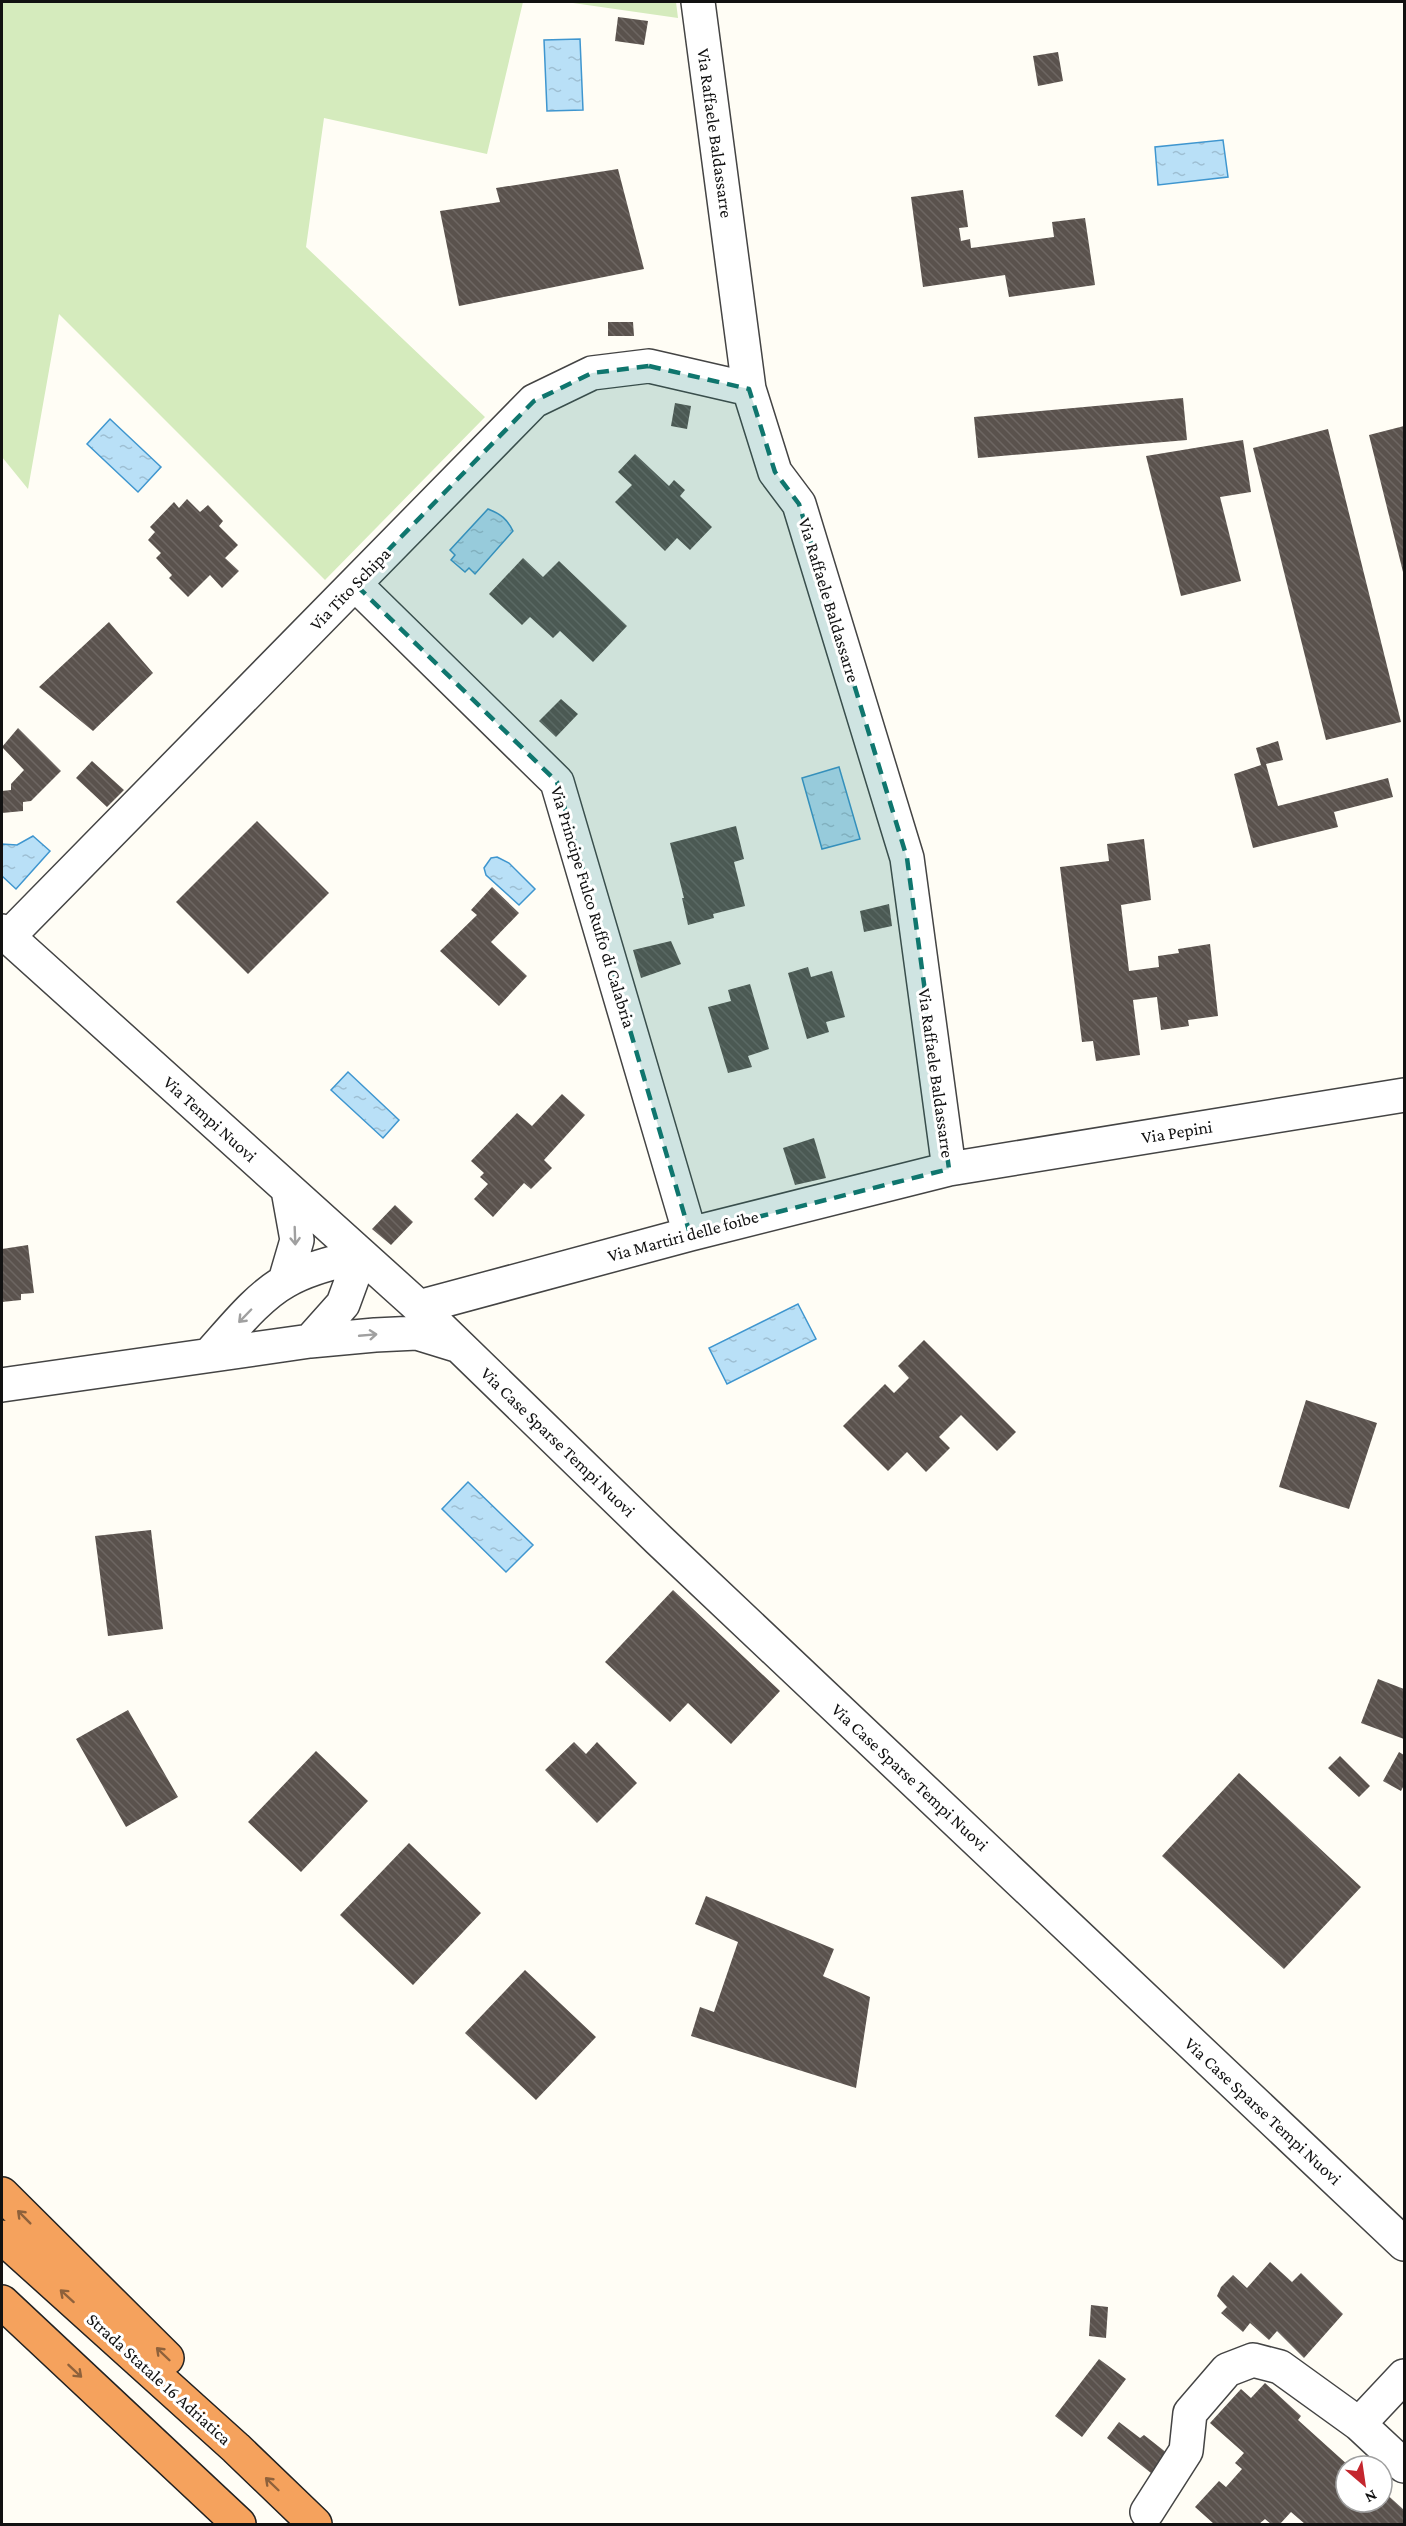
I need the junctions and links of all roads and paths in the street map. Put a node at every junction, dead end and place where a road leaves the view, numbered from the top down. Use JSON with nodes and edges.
{"nodes":[{"id":1,"x":698,"y":2,"type":"edge"},
{"id":2,"x":748,"y":389,"type":"junction"},
{"id":3,"x":355,"y":584,"type":"junction"},
{"id":4,"x":5,"y":934,"type":"edge"},
{"id":5,"x":1404,"y":1095,"type":"edge"},
{"id":6,"x":949,"y":1169,"type":"junction"},
{"id":7,"x":288,"y":1190,"type":"junction"},
{"id":8,"x":690,"y":1234,"type":"junction"},
{"id":9,"x":361,"y":1255,"type":"junction"},
{"id":10,"x":285,"y":1281,"type":"junction"},
{"id":11,"x":419,"y":1307,"type":"junction"},
{"id":12,"x":310,"y":1341,"type":"junction"},
{"id":13,"x":456,"y":1345,"type":"junction"},
{"id":14,"x":209,"y":1355,"type":"junction"},
{"id":15,"x":2,"y":1385,"type":"edge"},
{"id":16,"x":2,"y":2194,"type":"edge"},
{"id":17,"x":2,"y":2237,"type":"edge"},
{"id":18,"x":1404,"y":2244,"type":"edge"},
{"id":19,"x":2,"y":2302,"type":"edge"},
{"id":20,"x":1404,"y":2376,"type":"edge"},
{"id":21,"x":1359,"y":2424,"type":"junction"},
{"id":22,"x":236,"y":2448,"type":"junction"},
{"id":23,"x":1404,"y":2466,"type":"edge"},
{"id":24,"x":1147,"y":2512,"type":"dead end"},
{"id":25,"x":239,"y":2524,"type":"edge"},
{"id":26,"x":315,"y":2524,"type":"edge"}],
"edges":[{"from":1,"to":2,"type":"street","name":"Via Raffaele Baldassarre"},
{"from":2,"to":3,"type":"street","name":"Via Tito Schipa"},
{"from":2,"to":6,"type":"street","name":"Via Raffaele Baldassarre"},
{"from":3,"to":4,"type":"street","name":"Via Tito Schipa"},
{"from":3,"to":8,"type":"street","name":"Via Principe Fulco Ruffo di Calabria"},
{"from":4,"to":7,"type":"street","name":"Via Tempi Nuovi"},
{"from":5,"to":6,"type":"street","name":"Via Pepini"},
{"from":6,"to":8,"type":"street","name":"Via Martiri delle foibe"},
{"from":7,"to":9,"type":"street","name":"Via Tempi Nuovi"},
{"from":7,"to":10,"type":"street","one_way":true},
{"from":8,"to":11,"type":"street","name":"Via Martiri delle foibe"},
{"from":9,"to":10,"type":"street"},
{"from":9,"to":11,"type":"street","name":"Via Tempi Nuovi"},
{"from":9,"to":12,"type":"street"},
{"from":10,"to":14,"type":"street","one_way":true},
{"from":11,"to":13,"type":"street","name":"Via Case Sparse Tempi Nuovi"},
{"from":12,"to":13,"type":"street","one_way":true},
{"from":12,"to":14,"type":"street"},
{"from":13,"to":18,"type":"street","name":"Via Case Sparse Tempi Nuovi"},
{"from":14,"to":15,"type":"street"},
{"from":22,"to":16,"type":"highway","one_way":true},
{"from":22,"to":17,"type":"highway","name":"Strada Statale 16 Adriatica","one_way":true},
{"from":19,"to":25,"type":"highway","one_way":true},
{"from":20,"to":21,"type":"street"},
{"from":21,"to":23,"type":"street"},
{"from":21,"to":24,"type":"street"},
{"from":26,"to":22,"type":"highway","name":"Strada Statale 16 Adriatica","one_way":true}]}
